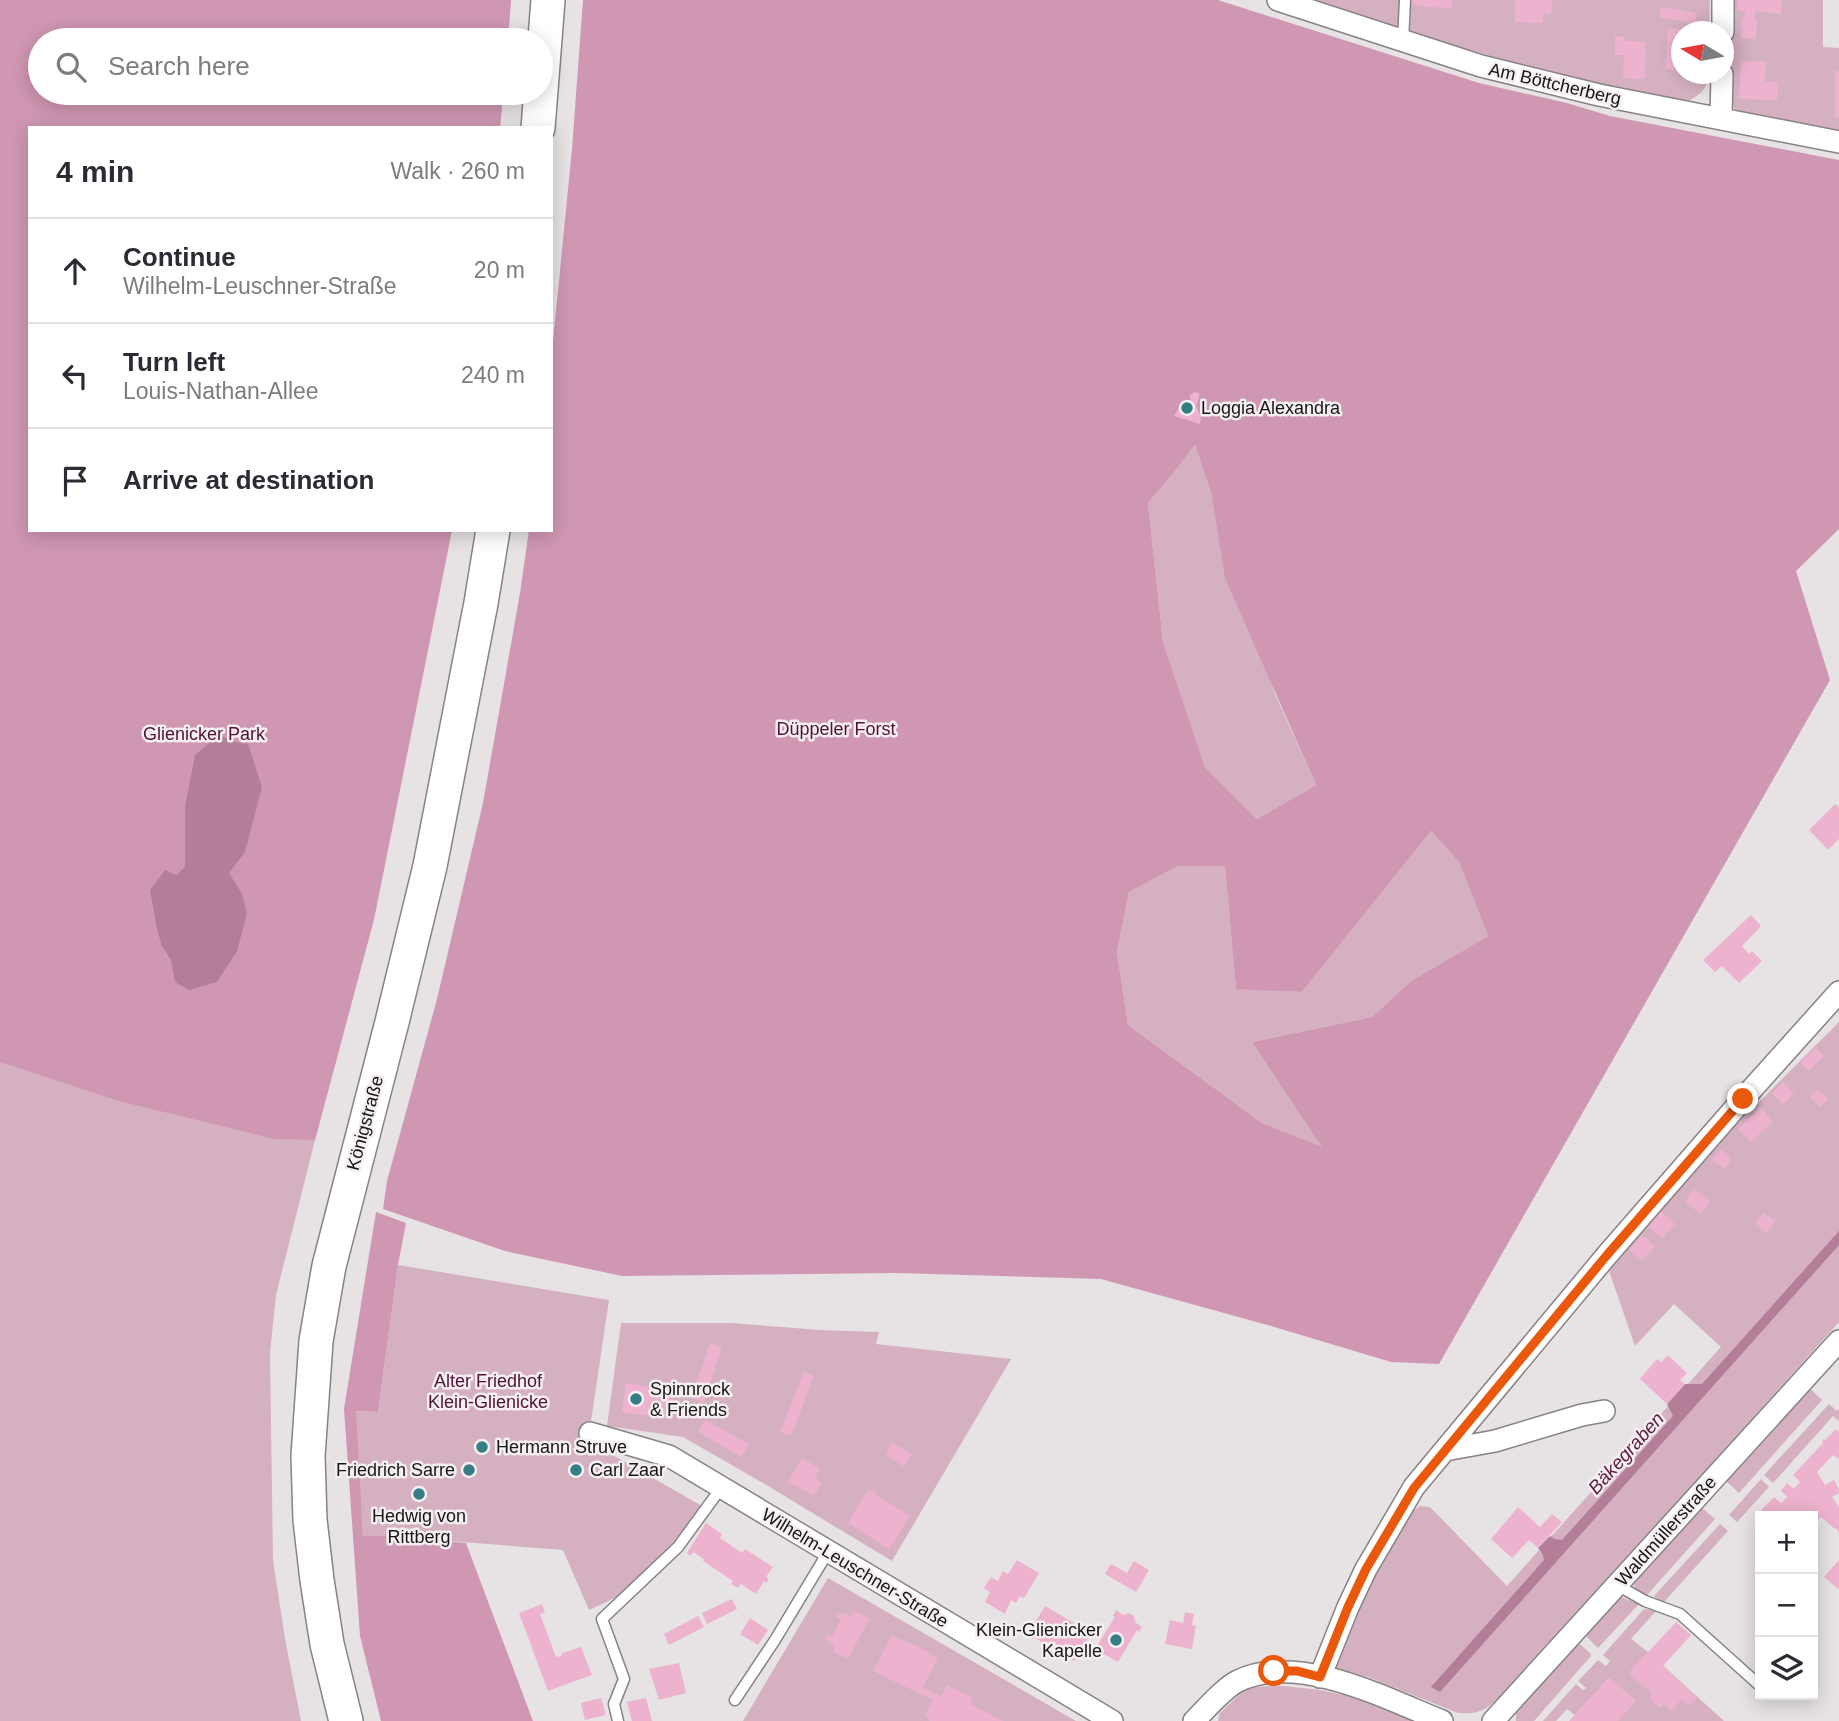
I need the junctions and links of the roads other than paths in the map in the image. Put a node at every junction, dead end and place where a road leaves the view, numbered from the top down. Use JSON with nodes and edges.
{"nodes":[{"id":1,"x":548,"y":0,"type":"edge"},
{"id":2,"x":1405,"y":0,"type":"edge"},
{"id":3,"x":1723,"y":0,"type":"edge"},
{"id":4,"x":1283,"y":1,"type":"edge"},
{"id":5,"x":1723,"y":21,"type":"edge"},
{"id":6,"x":546,"y":28,"type":"edge"},
{"id":7,"x":1404,"y":41,"type":"junction"},
{"id":8,"x":1722,"y":84,"type":"edge"},
{"id":9,"x":540,"y":105,"type":"edge"},
{"id":10,"x":1721,"y":118,"type":"junction"},
{"id":11,"x":538,"y":126,"type":"edge"},
{"id":12,"x":1839,"y":142,"type":"edge"},
{"id":13,"x":493,"y":532,"type":"edge"},
{"id":14,"x":1839,"y":992,"type":"edge"},
{"id":15,"x":1839,"y":1341,"type":"edge"},
{"id":16,"x":1604,"y":1411,"type":"dead end"},
{"id":17,"x":590,"y":1433,"type":"dead end"},
{"id":18,"x":1445,"y":1450,"type":"junction"},
{"id":19,"x":722,"y":1488,"type":"junction"},
{"id":20,"x":828,"y":1552,"type":"junction"},
{"id":21,"x":1617,"y":1585,"type":"junction"},
{"id":22,"x":1320,"y":1677,"type":"junction"},
{"id":23,"x":1755,"y":1681,"type":"edge"},
{"id":24,"x":735,"y":1700,"type":"dead end"},
{"id":25,"x":346,"y":1721,"type":"edge"},
{"id":26,"x":618,"y":1721,"type":"edge"},
{"id":27,"x":1112,"y":1721,"type":"edge"},
{"id":28,"x":1195,"y":1721,"type":"edge"},
{"id":29,"x":1441,"y":1721,"type":"edge"},
{"id":30,"x":1493,"y":1721,"type":"edge"}],
"edges":[{"from":1,"to":6,"type":"main road"},
{"from":2,"to":7,"type":"lane"},
{"from":3,"to":5,"type":"street"},
{"from":4,"to":7,"type":"street","name":"Am Böttcherberg"},
{"from":7,"to":10,"type":"street","name":"Am Böttcherberg"},
{"from":8,"to":10,"type":"street"},
{"from":9,"to":11,"type":"main road"},
{"from":10,"to":12,"type":"street","name":"Am Böttcherberg"},
{"from":13,"to":25,"type":"main road","name":"Königstraße"},
{"from":14,"to":18,"type":"street"},
{"from":15,"to":21,"type":"street","name":"Waldmüllerstraße"},
{"from":16,"to":18,"type":"street"},
{"from":17,"to":19,"type":"street","name":"Wilhelm-Leuschner-Straße"},
{"from":18,"to":22,"type":"street"},
{"from":19,"to":20,"type":"street","name":"Wilhelm-Leuschner-Straße"},
{"from":19,"to":26,"type":"lane"},
{"from":20,"to":24,"type":"lane"},
{"from":20,"to":27,"type":"street","name":"Wilhelm-Leuschner-Straße"},
{"from":21,"to":23,"type":"lane"},
{"from":21,"to":30,"type":"street","name":"Waldmüllerstraße"},
{"from":22,"to":28,"type":"street"},
{"from":22,"to":29,"type":"street"}]}
